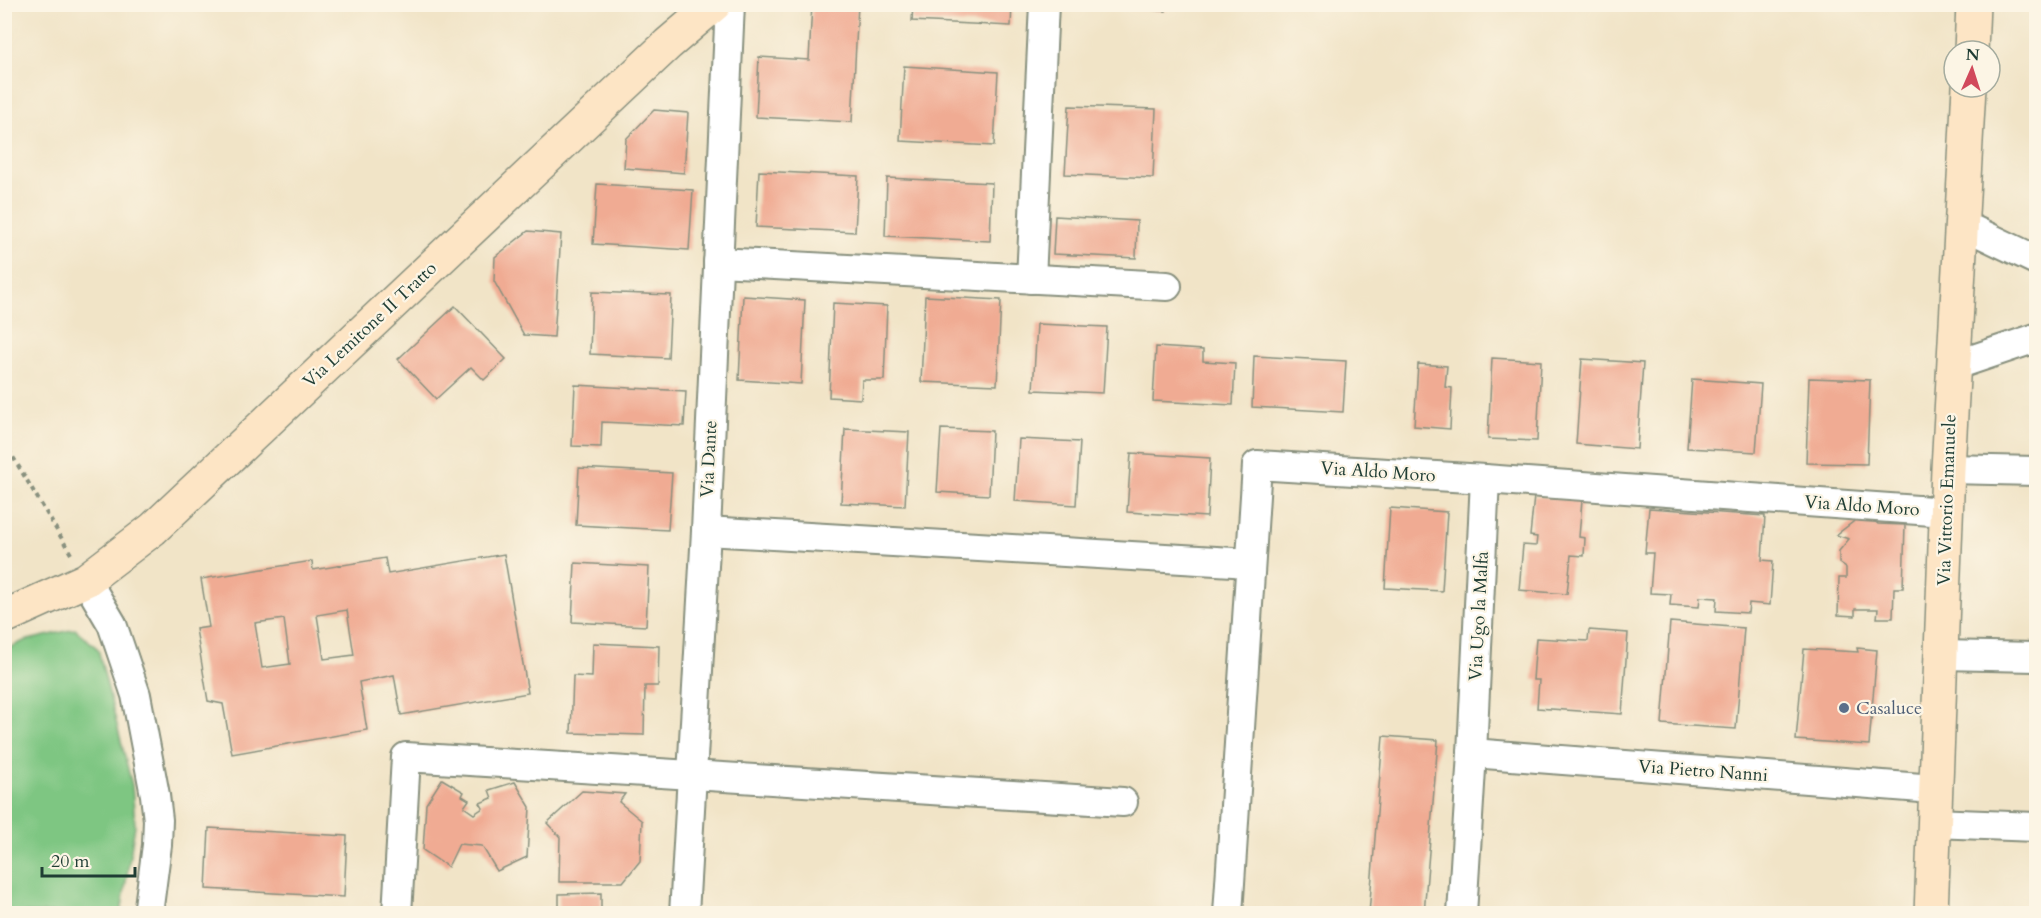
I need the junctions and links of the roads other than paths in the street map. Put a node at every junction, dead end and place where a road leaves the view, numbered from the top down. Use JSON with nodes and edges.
{"nodes":[{"id":1,"x":715,"y":4,"type":"edge"},
{"id":2,"x":730,"y":4,"type":"edge"},
{"id":3,"x":1044,"y":4,"type":"edge"},
{"id":4,"x":1973,"y":4,"type":"edge"},
{"id":5,"x":1972,"y":39,"type":"edge"},
{"id":6,"x":1968,"y":99,"type":"edge"},
{"id":7,"x":1961,"y":224,"type":"junction"},
{"id":8,"x":2037,"y":260,"type":"edge"},
{"id":9,"x":718,"y":262,"type":"junction"},
{"id":10,"x":1031,"y":279,"type":"junction"},
{"id":11,"x":1167,"y":286,"type":"dead end"},
{"id":12,"x":2037,"y":338,"type":"edge"},
{"id":13,"x":1953,"y":366,"type":"junction"},
{"id":14,"x":1947,"y":469,"type":"junction"},
{"id":15,"x":2037,"y":471,"type":"edge"},
{"id":16,"x":1485,"y":479,"type":"junction"},
{"id":17,"x":1946,"y":513,"type":"junction"},
{"id":18,"x":706,"y":531,"type":"junction"},
{"id":19,"x":1250,"y":563,"type":"junction"},
{"id":20,"x":86,"y":580,"type":"junction"},
{"id":21,"x":4,"y":618,"type":"edge"},
{"id":22,"x":1941,"y":655,"type":"junction"},
{"id":23,"x":2037,"y":657,"type":"edge"},
{"id":24,"x":1472,"y":753,"type":"junction"},
{"id":25,"x":692,"y":775,"type":"junction"},
{"id":26,"x":1934,"y":789,"type":"junction"},
{"id":27,"x":1123,"y":802,"type":"dead end"},
{"id":28,"x":1933,"y":823,"type":"junction"},
{"id":29,"x":2037,"y":827,"type":"edge"},
{"id":30,"x":148,"y":914,"type":"edge"},
{"id":31,"x":397,"y":914,"type":"edge"},
{"id":32,"x":684,"y":914,"type":"edge"},
{"id":33,"x":1228,"y":914,"type":"edge"},
{"id":34,"x":1462,"y":914,"type":"edge"},
{"id":35,"x":1930,"y":914,"type":"edge"}],
"edges":[{"from":1,"to":20,"type":"street","name":"Via Lemitone II Tratto"},
{"from":2,"to":9,"type":"street","name":"Via Dante"},
{"from":3,"to":10,"type":"street"},
{"from":4,"to":5,"type":"street"},
{"from":6,"to":7,"type":"street","name":"Via Vittorio Emanuele"},
{"from":7,"to":8,"type":"street"},
{"from":7,"to":13,"type":"street","name":"Via Vittorio Emanuele"},
{"from":9,"to":10,"type":"street"},
{"from":9,"to":18,"type":"street","name":"Via Dante"},
{"from":10,"to":11,"type":"street"},
{"from":12,"to":13,"type":"street"},
{"from":13,"to":14,"type":"street","name":"Via Vittorio Emanuele"},
{"from":14,"to":15,"type":"street"},
{"from":14,"to":17,"type":"street","name":"Via Vittorio Emanuele"},
{"from":16,"to":17,"type":"street","name":"Via Aldo Moro"},
{"from":16,"to":19,"type":"street","name":"Via Aldo Moro"},
{"from":16,"to":24,"type":"street","name":"Via Ugo la Malfa"},
{"from":17,"to":22,"type":"street","name":"Via Vittorio Emanuele"},
{"from":18,"to":19,"type":"street"},
{"from":18,"to":25,"type":"street","name":"Via Dante"},
{"from":19,"to":33,"type":"street","name":"Via Aldo Moro"},
{"from":20,"to":21,"type":"street","name":"Via Lemitone II Tratto"},
{"from":20,"to":30,"type":"street"},
{"from":22,"to":23,"type":"street"},
{"from":22,"to":26,"type":"street","name":"Via Vittorio Emanuele"},
{"from":24,"to":26,"type":"street","name":"Via Pietro Nanni"},
{"from":24,"to":34,"type":"street","name":"Via Ugo la Malfa"},
{"from":25,"to":27,"type":"street"},
{"from":25,"to":31,"type":"street"},
{"from":25,"to":32,"type":"street","name":"Via Dante"},
{"from":26,"to":28,"type":"street","name":"Via Vittorio Emanuele"},
{"from":28,"to":29,"type":"street"},
{"from":28,"to":35,"type":"street","name":"Via Vittorio Emanuele"}]}
